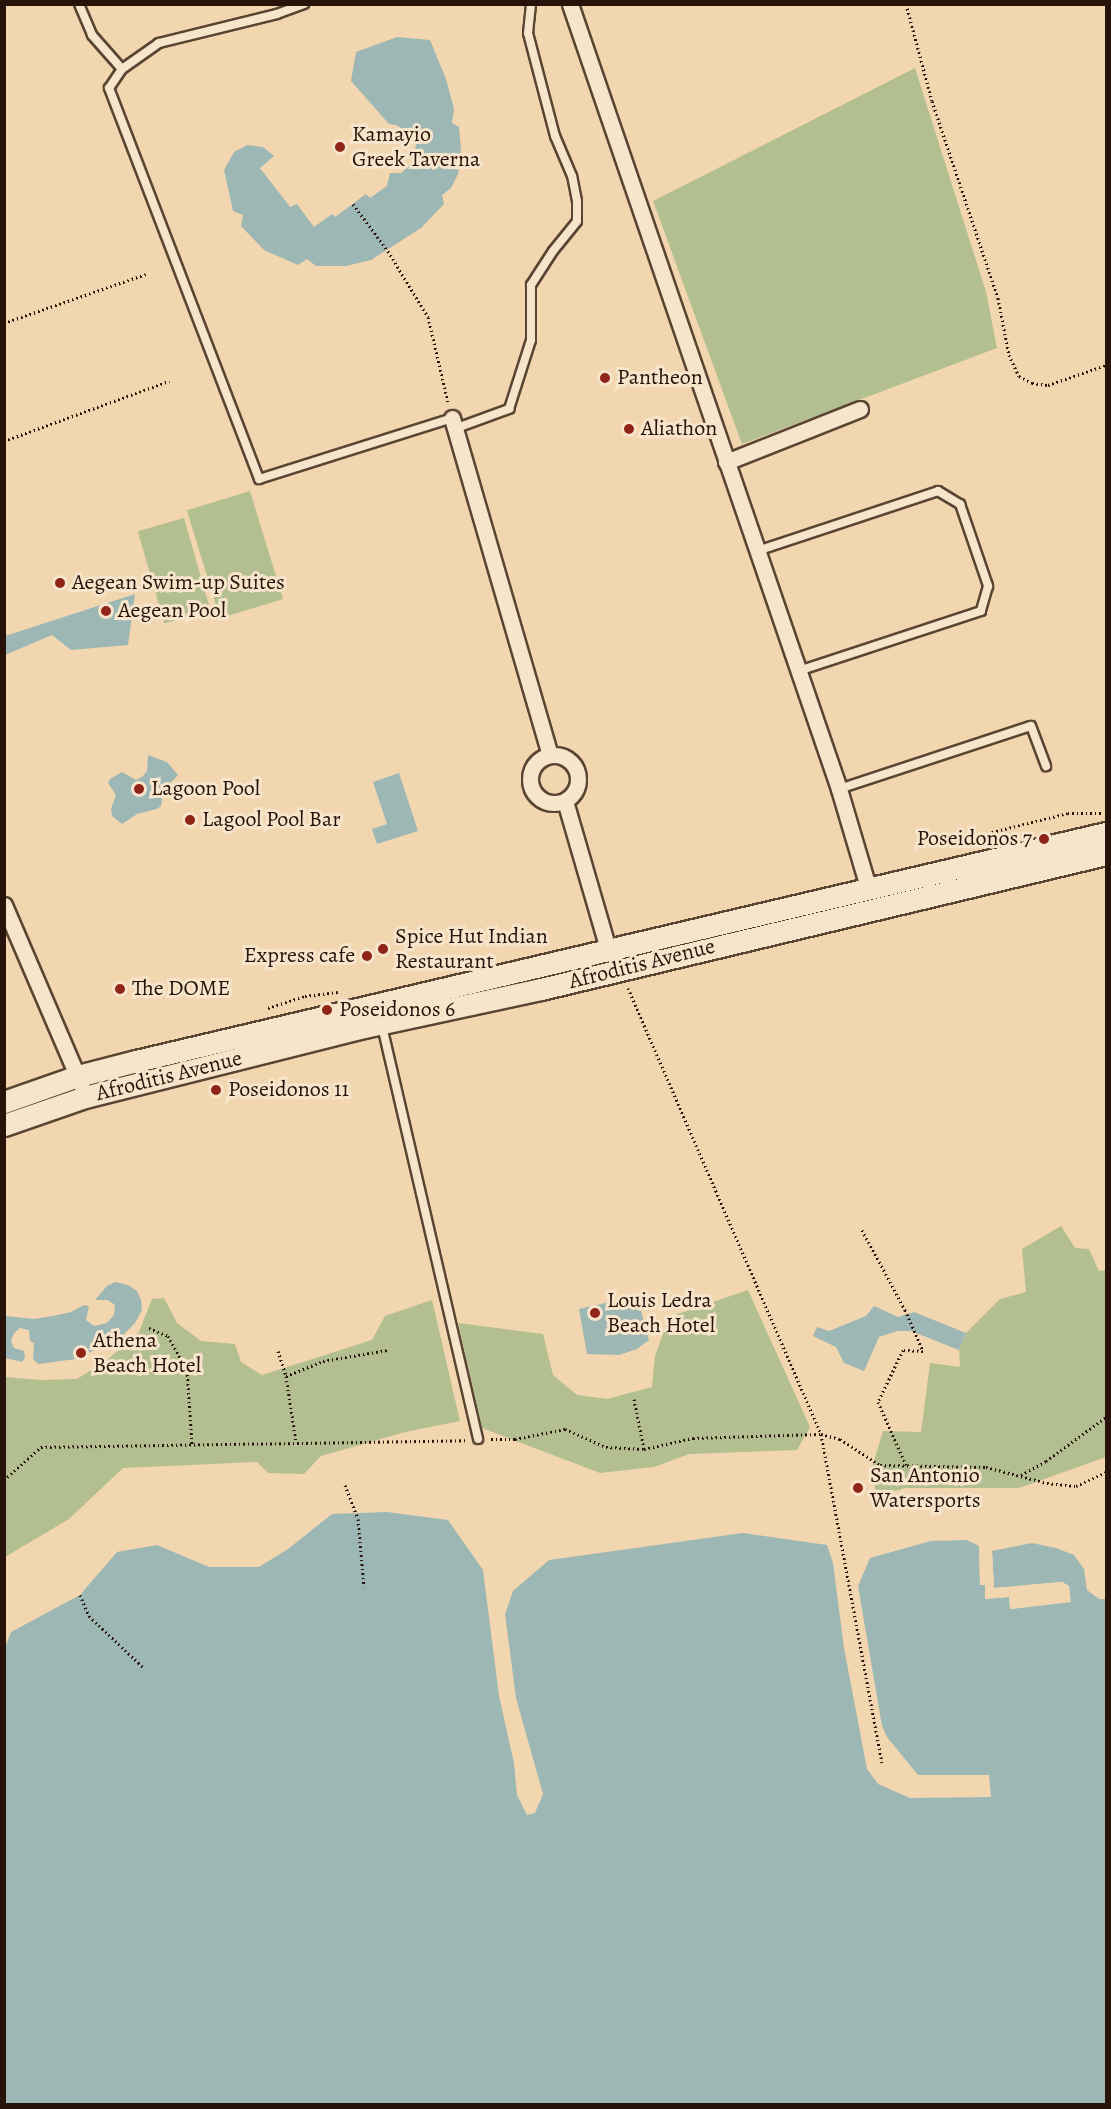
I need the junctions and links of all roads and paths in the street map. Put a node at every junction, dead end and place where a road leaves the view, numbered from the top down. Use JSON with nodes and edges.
{"nodes":[{"id":1,"x":80,"y":4,"type":"edge"},
{"id":2,"x":304,"y":4,"type":"edge"},
{"id":3,"x":531,"y":4,"type":"edge"},
{"id":4,"x":570,"y":4,"type":"edge"},
{"id":5,"x":906,"y":4,"type":"edge"},
{"id":6,"x":122,"y":69,"type":"junction"},
{"id":7,"x":353,"y":204,"type":"dead end"},
{"id":8,"x":146,"y":273,"type":"dead end"},
{"id":9,"x":4,"y":323,"type":"edge"},
{"id":10,"x":1107,"y":365,"type":"edge"},
{"id":11,"x":168,"y":381,"type":"dead end"},
{"id":12,"x":860,"y":409,"type":"dead end"},
{"id":13,"x":453,"y":424,"type":"junction"},
{"id":14,"x":4,"y":441,"type":"edge"},
{"id":15,"x":726,"y":462,"type":"junction"},
{"id":16,"x":757,"y":551,"type":"junction"},
{"id":17,"x":798,"y":671,"type":"junction"},
{"id":18,"x":550,"y":755,"type":"junction"},
{"id":19,"x":1046,"y":766,"type":"dead end"},
{"id":20,"x":839,"y":789,"type":"junction"},
{"id":21,"x":565,"y":801,"type":"junction"},
{"id":22,"x":1107,"y":833,"type":"edge"},
{"id":23,"x":1107,"y":854,"type":"edge"},
{"id":24,"x":869,"y":890,"type":"junction"},
{"id":25,"x":4,"y":905,"type":"edge"},
{"id":26,"x":608,"y":949,"type":"junction"},
{"id":27,"x":620,"y":969,"type":"junction"},
{"id":28,"x":381,"y":1023,"type":"junction"},
{"id":29,"x":78,"y":1076,"type":"junction"},
{"id":30,"x":85,"y":1097,"type":"junction"},
{"id":31,"x":4,"y":1102,"type":"edge"},
{"id":32,"x":4,"y":1125,"type":"edge"},
{"id":33,"x":862,"y":1230,"type":"dead end"},
{"id":34,"x":149,"y":1328,"type":"dead end"},
{"id":35,"x":387,"y":1350,"type":"dead end"},
{"id":36,"x":278,"y":1351,"type":"dead end"},
{"id":37,"x":286,"y":1376,"type":"junction"},
{"id":38,"x":634,"y":1399,"type":"dead end"},
{"id":39,"x":1107,"y":1417,"type":"edge"},
{"id":40,"x":821,"y":1434,"type":"junction"},
{"id":41,"x":478,"y":1439,"type":"junction"},
{"id":42,"x":296,"y":1443,"type":"junction"},
{"id":43,"x":192,"y":1444,"type":"junction"},
{"id":44,"x":644,"y":1449,"type":"junction"},
{"id":45,"x":907,"y":1466,"type":"junction"},
{"id":46,"x":1107,"y":1472,"type":"edge"},
{"id":47,"x":1021,"y":1474,"type":"junction"},
{"id":48,"x":4,"y":1480,"type":"edge"},
{"id":49,"x":345,"y":1485,"type":"dead end"},
{"id":50,"x":364,"y":1587,"type":"dead end"},
{"id":51,"x":80,"y":1595,"type":"dead end"},
{"id":52,"x":143,"y":1667,"type":"dead end"},
{"id":53,"x":882,"y":1762,"type":"dead end"}],
"edges":[{"from":1,"to":6,"type":"lane"},
{"from":2,"to":6,"type":"lane"},
{"from":3,"to":13,"type":"lane"},
{"from":4,"to":15,"type":"street"},
{"from":5,"to":10,"type":"path"},
{"from":6,"to":13,"type":"lane"},
{"from":7,"to":13,"type":"path"},
{"from":8,"to":9,"type":"path"},
{"from":11,"to":14,"type":"path"},
{"from":12,"to":15,"type":"street"},
{"from":13,"to":18,"type":"street"},
{"from":15,"to":16,"type":"street"},
{"from":16,"to":17,"type":"street"},
{"from":16,"to":17,"type":"lane"},
{"from":17,"to":20,"type":"street"},
{"from":18,"to":21,"type":"street"},
{"from":18,"to":21,"type":"street"},
{"from":19,"to":20,"type":"lane"},
{"from":20,"to":24,"type":"street"},
{"from":21,"to":26,"type":"street"},
{"from":22,"to":24,"type":"main road","name":"Afroditis Avenue"},
{"from":23,"to":27,"type":"main road","name":"Afroditis Avenue"},
{"from":24,"to":26,"type":"main road","name":"Afroditis Avenue"},
{"from":25,"to":29,"type":"street"},
{"from":26,"to":29,"type":"main road","name":"Afroditis Avenue"},
{"from":27,"to":28,"type":"main road","name":"Afroditis Avenue"},
{"from":27,"to":40,"type":"path"},
{"from":28,"to":30,"type":"main road","name":"Afroditis Avenue"},
{"from":28,"to":41,"type":"lane"},
{"from":29,"to":30,"type":"street"},
{"from":29,"to":31,"type":"main road","name":"Afroditis Avenue"},
{"from":30,"to":32,"type":"main road","name":"Afroditis Avenue"},
{"from":33,"to":45,"type":"path"},
{"from":34,"to":43,"type":"path"},
{"from":35,"to":37,"type":"path"},
{"from":36,"to":37,"type":"path"},
{"from":37,"to":42,"type":"path"},
{"from":38,"to":44,"type":"path"},
{"from":39,"to":47,"type":"path"},
{"from":40,"to":44,"type":"path"},
{"from":40,"to":45,"type":"path"},
{"from":40,"to":53,"type":"path"},
{"from":41,"to":42,"type":"path"},
{"from":41,"to":44,"type":"path"},
{"from":42,"to":43,"type":"path"},
{"from":43,"to":48,"type":"path"},
{"from":45,"to":47,"type":"path"},
{"from":46,"to":47,"type":"path"},
{"from":49,"to":50,"type":"path"},
{"from":51,"to":52,"type":"path"}]}
